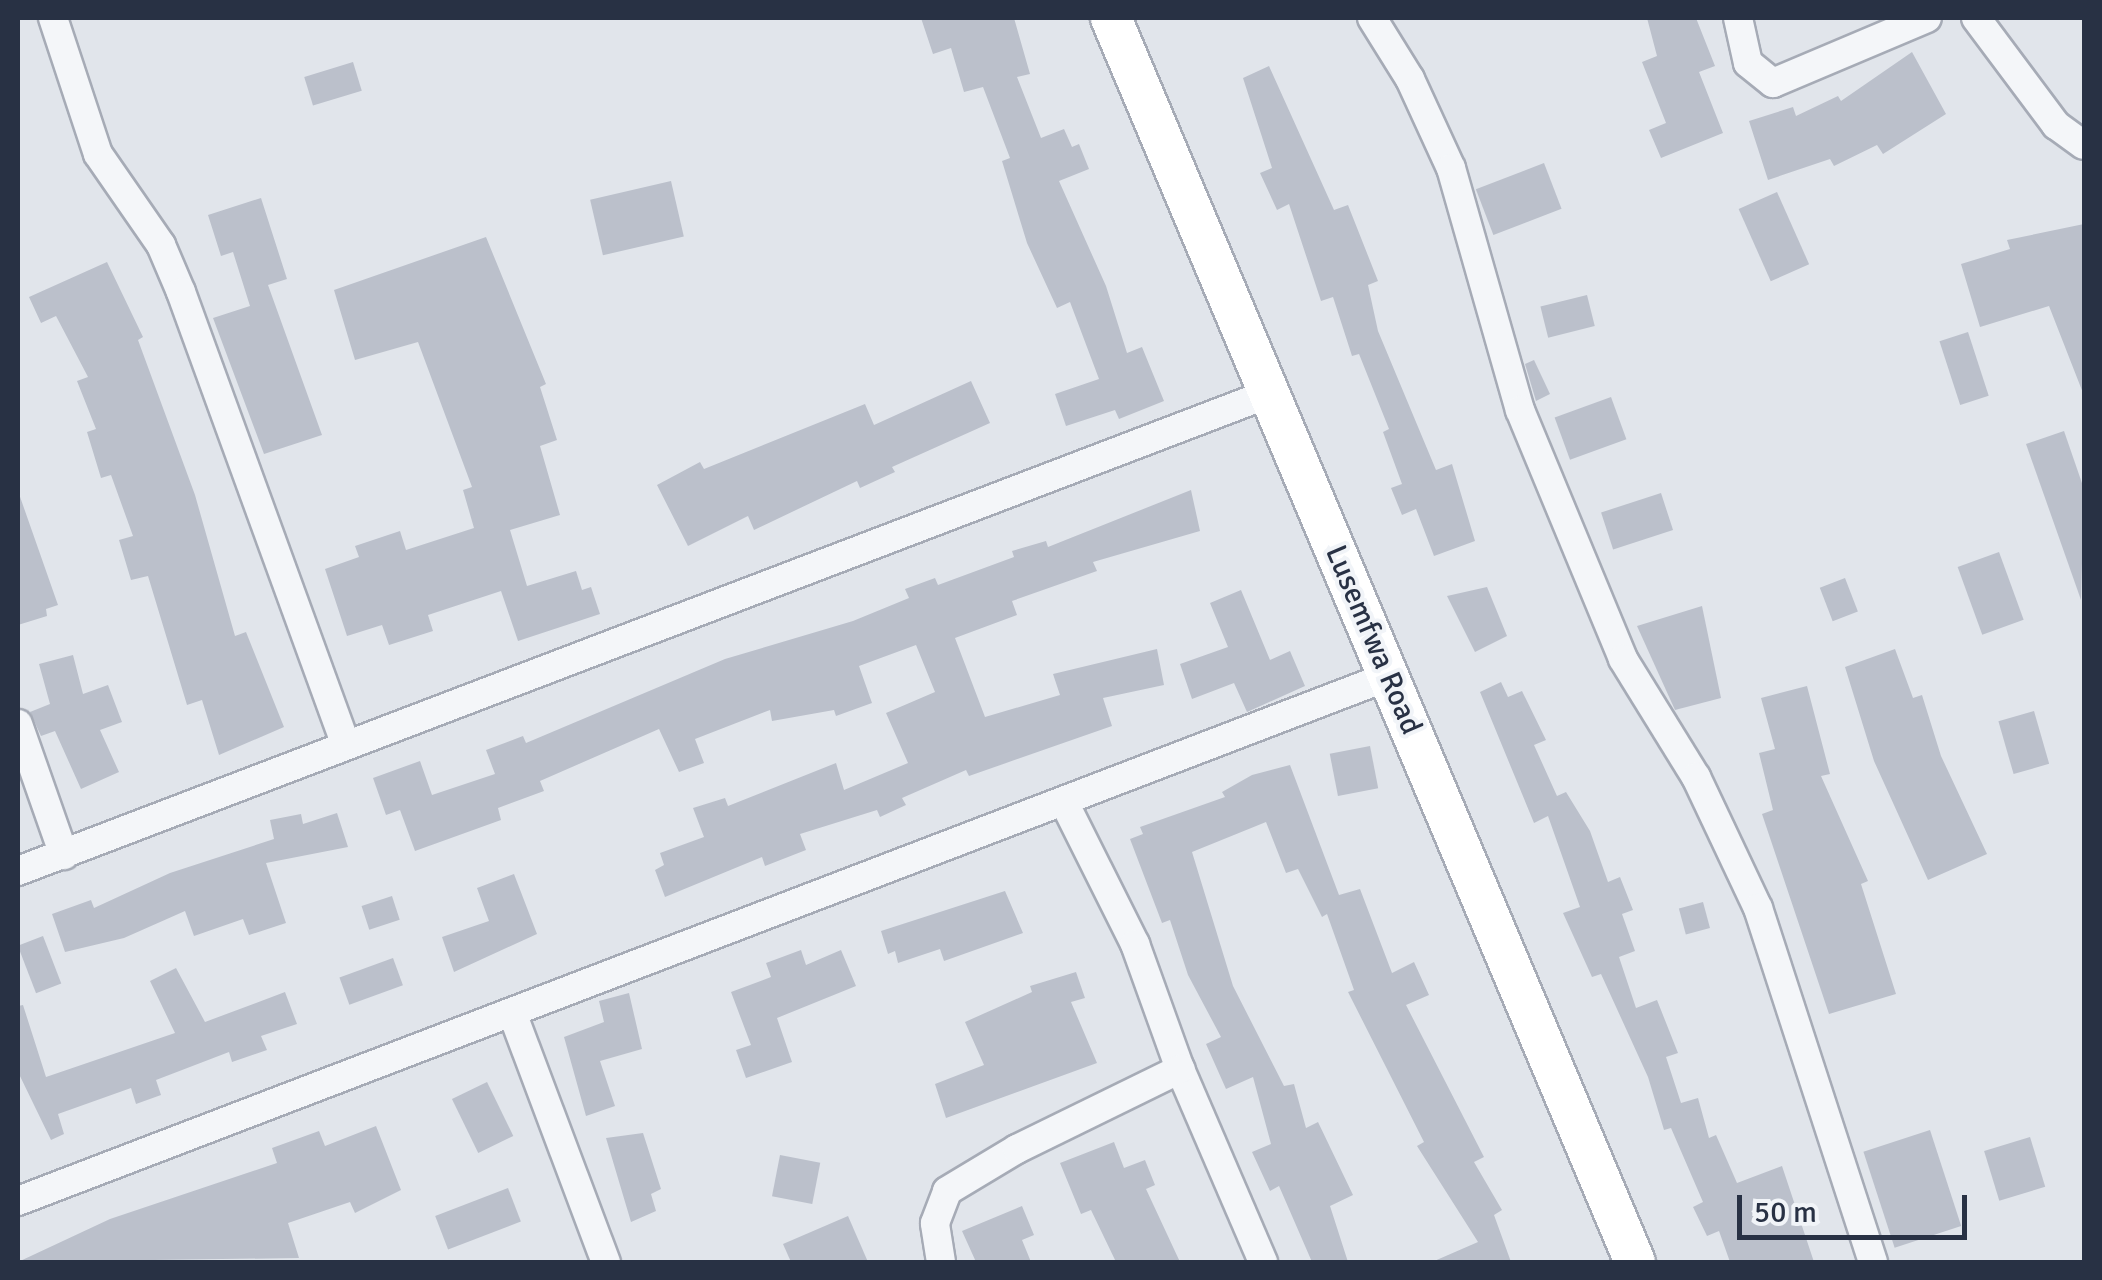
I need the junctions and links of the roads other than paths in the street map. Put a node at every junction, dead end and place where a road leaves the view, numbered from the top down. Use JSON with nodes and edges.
{"nodes":[{"id":1,"x":53,"y":18,"type":"edge"},
{"id":2,"x":1110,"y":18,"type":"edge"},
{"id":3,"x":1372,"y":18,"type":"edge"},
{"id":4,"x":1738,"y":18,"type":"edge"},
{"id":5,"x":1927,"y":18,"type":"edge"},
{"id":6,"x":1976,"y":18,"type":"edge"},
{"id":7,"x":2084,"y":145,"type":"edge"},
{"id":8,"x":1268,"y":394,"type":"junction"},
{"id":9,"x":1388,"y":676,"type":"junction"},
{"id":10,"x":18,"y":724,"type":"edge"},
{"id":11,"x":346,"y":745,"type":"junction"},
{"id":12,"x":1065,"y":804,"type":"junction"},
{"id":13,"x":64,"y":855,"type":"junction"},
{"id":14,"x":18,"y":871,"type":"edge"},
{"id":15,"x":513,"y":1015,"type":"junction"},
{"id":16,"x":1180,"y":1069,"type":"junction"},
{"id":17,"x":18,"y":1201,"type":"edge"},
{"id":18,"x":606,"y":1262,"type":"edge"},
{"id":19,"x":941,"y":1262,"type":"edge"},
{"id":20,"x":1263,"y":1262,"type":"edge"},
{"id":21,"x":1635,"y":1262,"type":"edge"},
{"id":22,"x":1873,"y":1262,"type":"edge"}],
"edges":[{"from":1,"to":11,"type":"street"},
{"from":2,"to":8,"type":"street","name":"Lusemfwa Road"},
{"from":3,"to":22,"type":"street"},
{"from":4,"to":5,"type":"street"},
{"from":6,"to":7,"type":"street"},
{"from":8,"to":9,"type":"street","name":"Lusemfwa Road"},
{"from":8,"to":11,"type":"street"},
{"from":9,"to":12,"type":"street"},
{"from":9,"to":21,"type":"street","name":"Lusemfwa Road"},
{"from":10,"to":13,"type":"street"},
{"from":11,"to":13,"type":"street"},
{"from":12,"to":15,"type":"street"},
{"from":12,"to":16,"type":"street"},
{"from":13,"to":14,"type":"street"},
{"from":15,"to":17,"type":"street"},
{"from":15,"to":18,"type":"street"},
{"from":16,"to":19,"type":"street"},
{"from":16,"to":20,"type":"street"}]}
